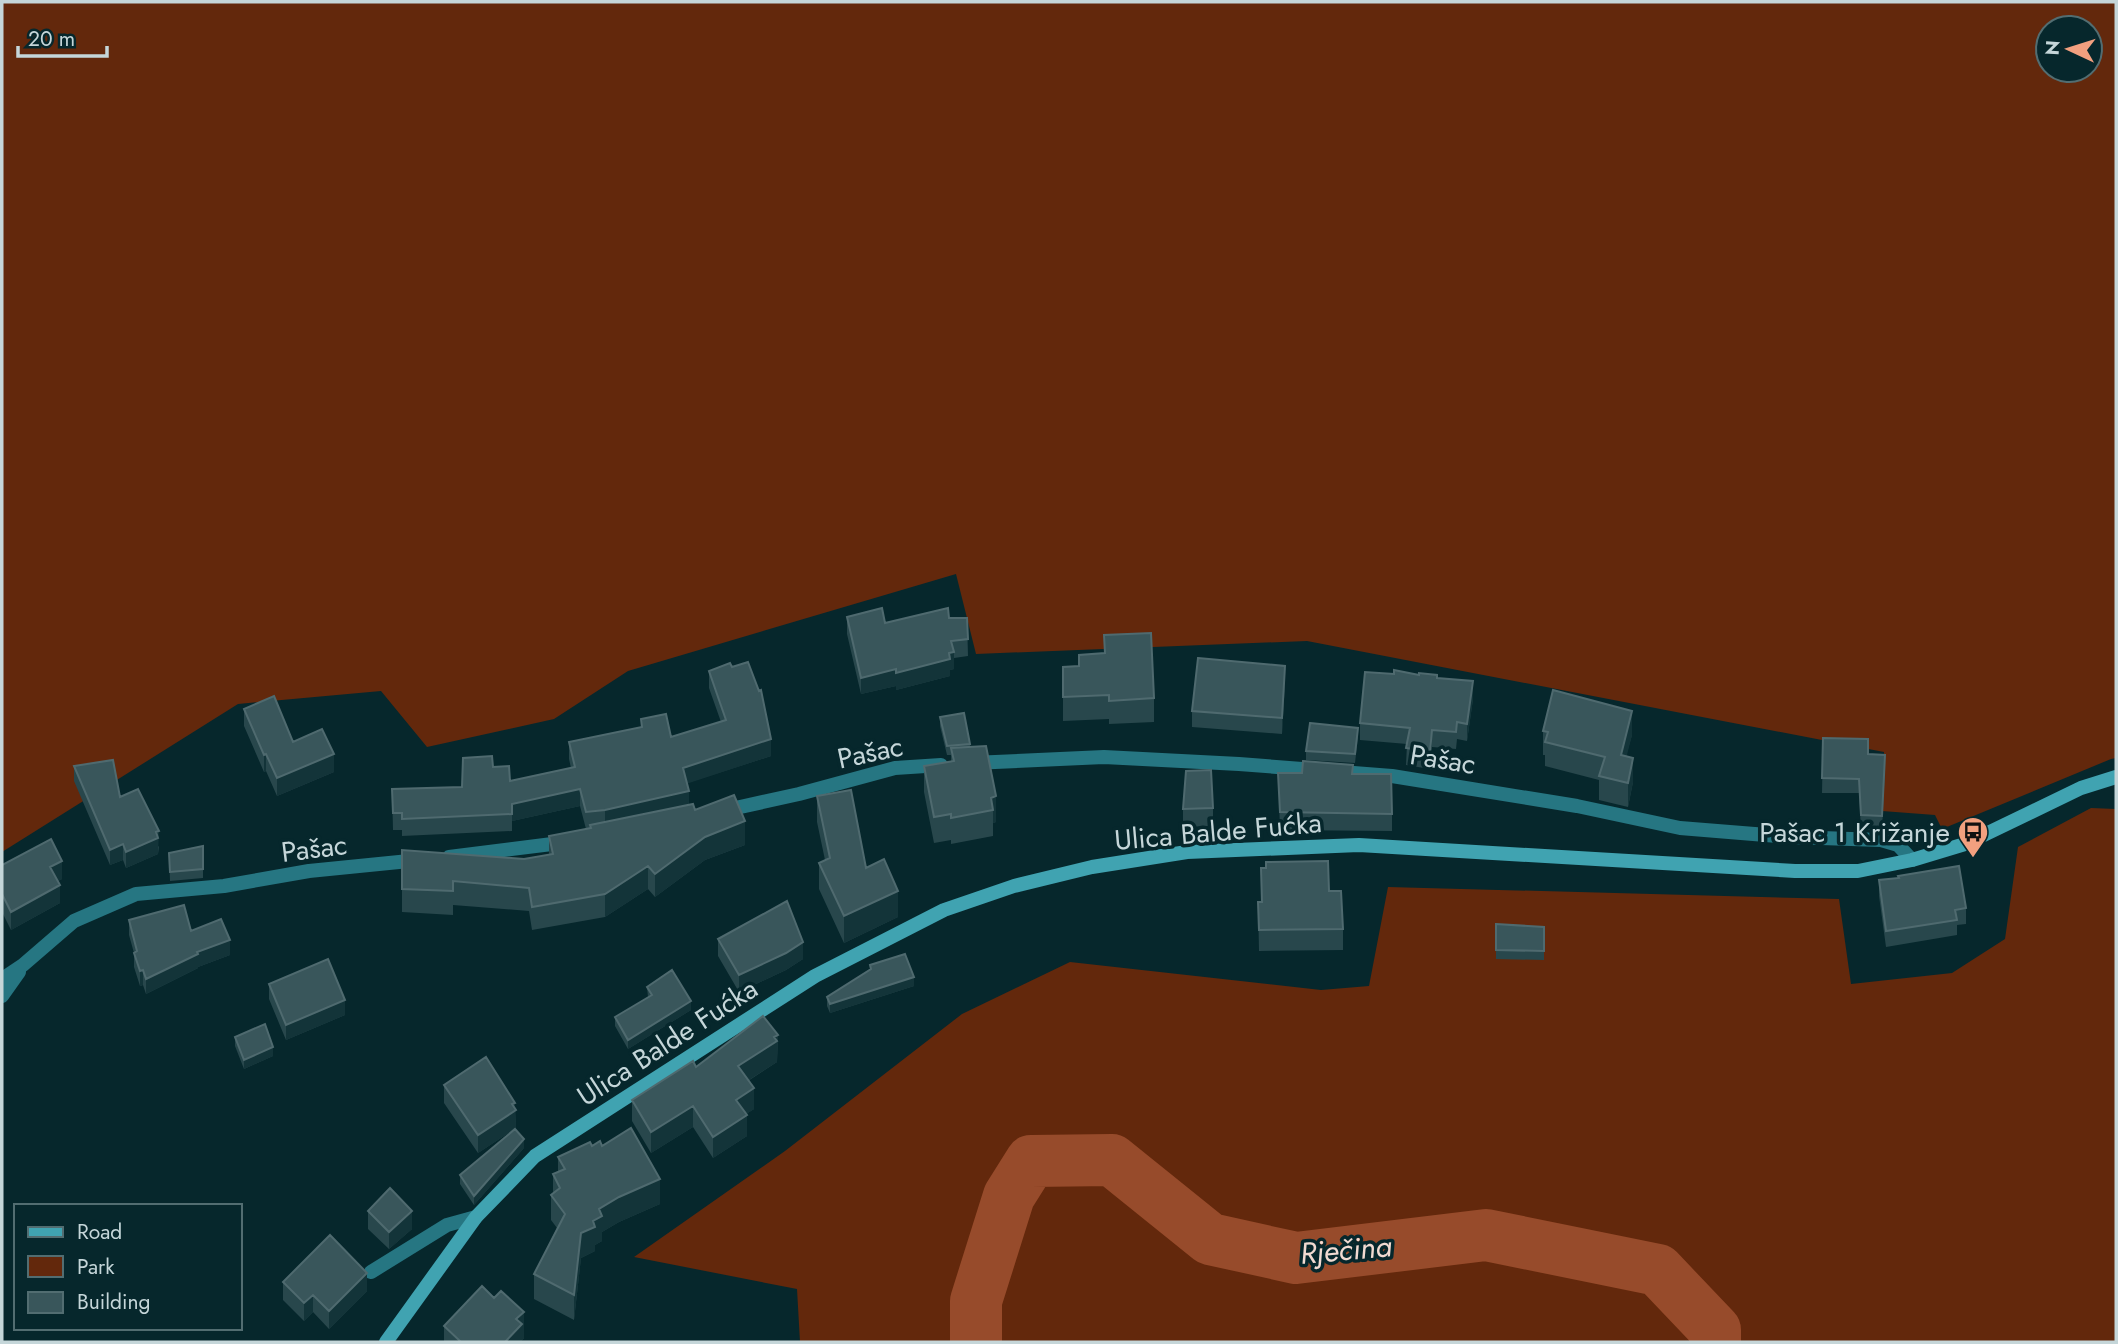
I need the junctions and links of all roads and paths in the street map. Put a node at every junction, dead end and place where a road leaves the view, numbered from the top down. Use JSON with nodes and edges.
{"nodes":[{"id":1,"x":2116,"y":777,"type":"edge"},
{"id":2,"x":710,"y":814,"type":"edge"},
{"id":3,"x":583,"y":840,"type":"edge"},
{"id":4,"x":1912,"y":860,"type":"junction"},
{"id":5,"x":23,"y":965,"type":"junction"},
{"id":6,"x":2,"y":979,"type":"edge"},
{"id":7,"x":2,"y":996,"type":"edge"},
{"id":8,"x":476,"y":1217,"type":"junction"},
{"id":9,"x":371,"y":1272,"type":"dead end"},
{"id":10,"x":386,"y":1342,"type":"edge"}],
"edges":[{"from":1,"to":4,"type":"main road","name":"Ulica Balde Fućka"},
{"from":2,"to":4,"type":"street","name":"Pašac"},
{"from":3,"to":5,"type":"street","name":"Pašac"},
{"from":4,"to":8,"type":"main road","name":"Ulica Balde Fućka"},
{"from":5,"to":6,"type":"street","name":"Pašac"},
{"from":5,"to":7,"type":"street","name":"Pašac"},
{"from":8,"to":9,"type":"street"},
{"from":8,"to":10,"type":"main road","name":"Ulica Balde Fućka"}]}
